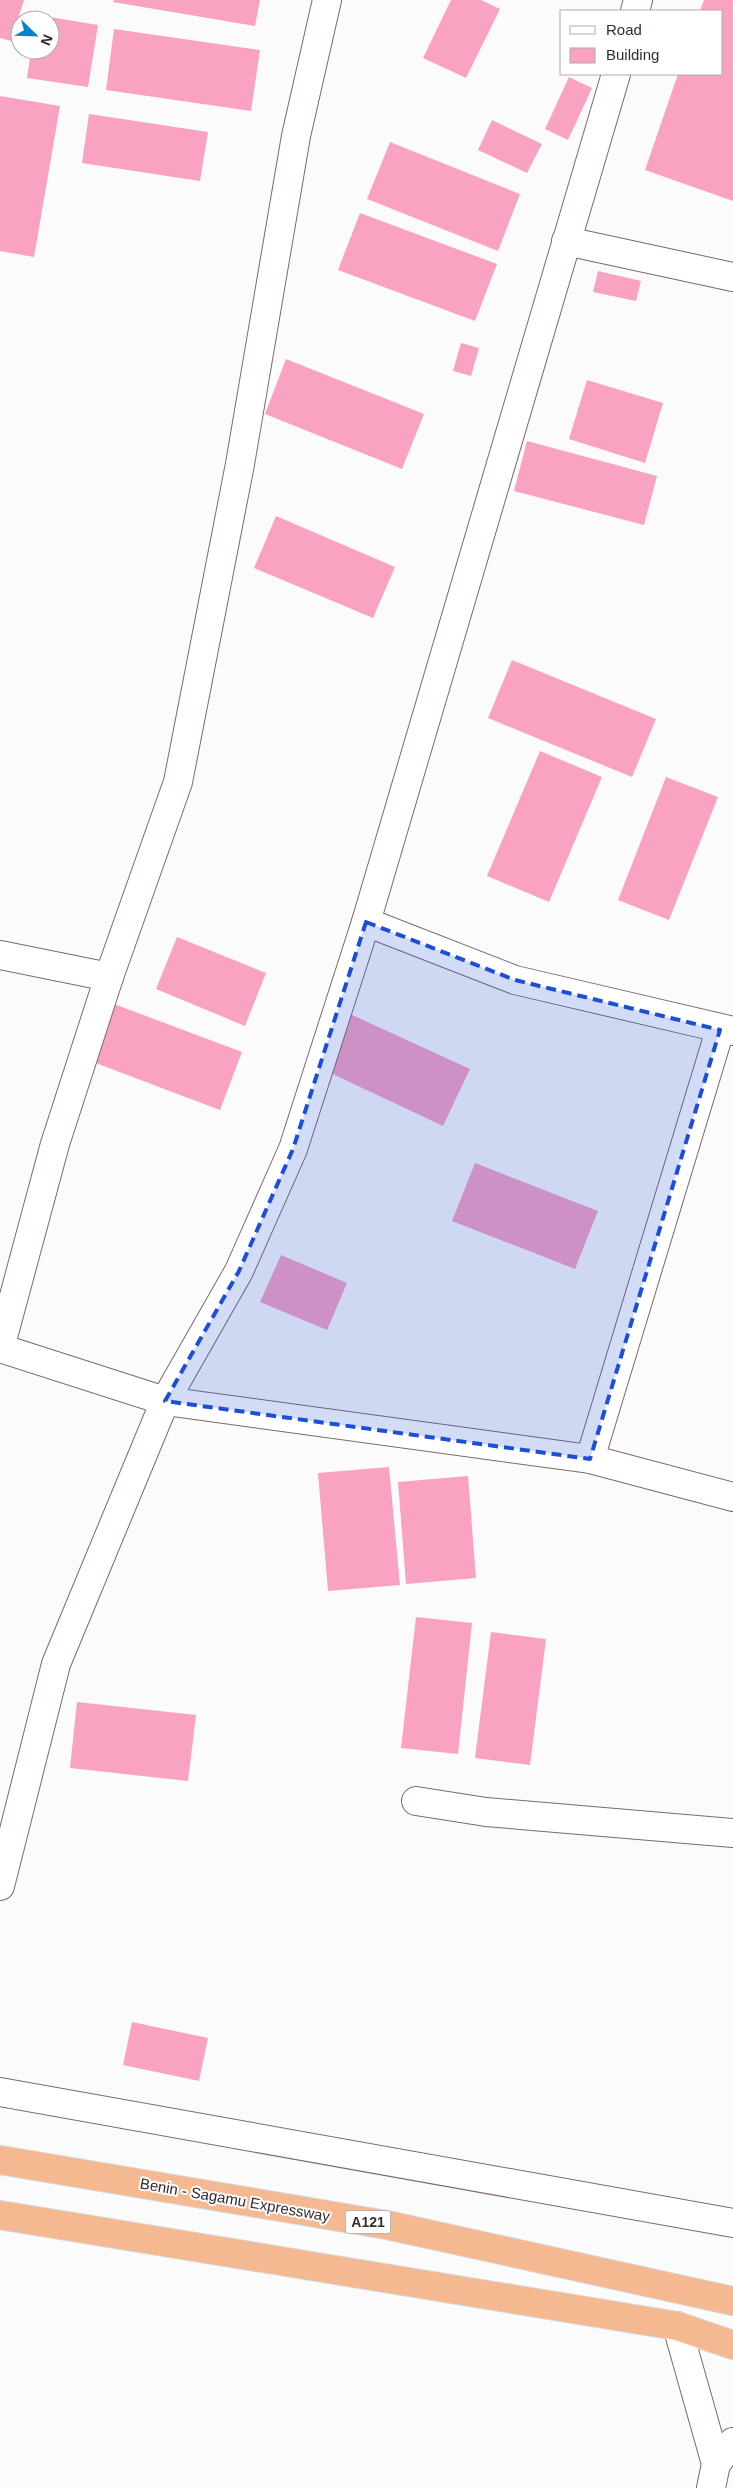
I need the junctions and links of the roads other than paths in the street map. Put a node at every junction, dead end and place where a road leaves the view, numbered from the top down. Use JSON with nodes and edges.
{"nodes":[{"id":1,"x":326,"y":0,"type":"edge"},
{"id":2,"x":616,"y":75,"type":"edge"},
{"id":3,"x":566,"y":241,"type":"junction"},
{"id":4,"x":733,"y":277,"type":"edge"},
{"id":5,"x":366,"y":922,"type":"junction"},
{"id":6,"x":0,"y":956,"type":"edge"},
{"id":7,"x":109,"y":977,"type":"junction"},
{"id":8,"x":727,"y":1030,"type":"edge"},
{"id":9,"x":0,"y":1348,"type":"edge"},
{"id":10,"x":165,"y":1401,"type":"junction"},
{"id":11,"x":590,"y":1459,"type":"junction"},
{"id":12,"x":733,"y":1498,"type":"edge"},
{"id":13,"x":416,"y":1801,"type":"dead end"},
{"id":14,"x":733,"y":1833,"type":"edge"},
{"id":15,"x":0,"y":1886,"type":"edge"},
{"id":16,"x":0,"y":2092,"type":"edge"},
{"id":17,"x":0,"y":2160,"type":"edge"},
{"id":18,"x":0,"y":2215,"type":"edge"},
{"id":19,"x":733,"y":2223,"type":"edge"},
{"id":20,"x":733,"y":2301,"type":"edge"},
{"id":21,"x":677,"y":2326,"type":"junction"},
{"id":22,"x":733,"y":2345,"type":"edge"},
{"id":23,"x":733,"y":2442,"type":"edge"},
{"id":24,"x":714,"y":2476,"type":"edge"}],
"edges":[{"from":1,"to":7,"type":"street"},
{"from":2,"to":3,"type":"street"},
{"from":3,"to":4,"type":"street"},
{"from":3,"to":5,"type":"street"},
{"from":5,"to":8,"type":"street"},
{"from":5,"to":10,"type":"street"},
{"from":6,"to":7,"type":"street"},
{"from":7,"to":9,"type":"street"},
{"from":8,"to":11,"type":"street"},
{"from":9,"to":10,"type":"street"},
{"from":10,"to":11,"type":"street"},
{"from":10,"to":15,"type":"street"},
{"from":11,"to":12,"type":"street"},
{"from":13,"to":14,"type":"street"},
{"from":16,"to":19,"type":"street"},
{"from":17,"to":20,"type":"highway","name":"Benin - Sagamu Expressway","number":"A121"},
{"from":18,"to":21,"type":"highway"},
{"from":21,"to":22,"type":"highway"},
{"from":21,"to":24,"type":"street"},
{"from":23,"to":24,"type":"street"}]}
